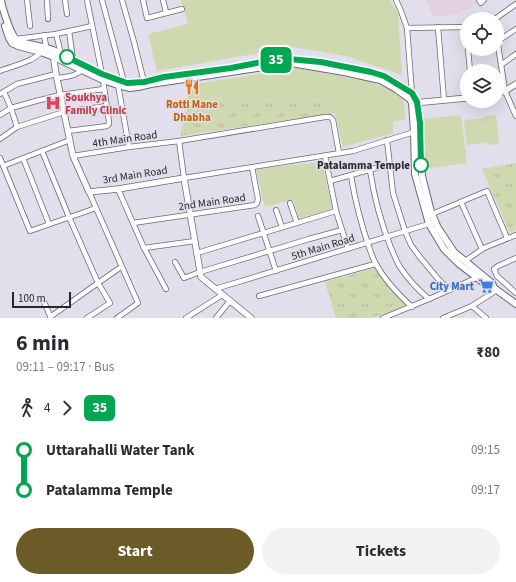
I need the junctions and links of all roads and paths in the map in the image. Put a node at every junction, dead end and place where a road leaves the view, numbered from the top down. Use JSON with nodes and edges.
{"nodes":[{"id":1,"x":2,"y":0,"type":"edge"},
{"id":2,"x":27,"y":0,"type":"edge"},
{"id":3,"x":47,"y":0,"type":"edge"},
{"id":4,"x":65,"y":0,"type":"edge"},
{"id":5,"x":87,"y":0,"type":"edge"},
{"id":6,"x":102,"y":0,"type":"edge"},
{"id":7,"x":122,"y":0,"type":"edge"},
{"id":8,"x":143,"y":0,"type":"edge"},
{"id":9,"x":163,"y":0,"type":"edge"},
{"id":10,"x":396,"y":0,"type":"edge"},
{"id":11,"x":478,"y":0,"type":"edge"},
{"id":12,"x":484,"y":0,"type":"edge"},
{"id":13,"x":516,"y":4,"type":"edge"},
{"id":14,"x":182,"y":9,"type":"dead end"},
{"id":15,"x":1,"y":10,"type":"edge"},
{"id":16,"x":166,"y":12,"type":"junction"},
{"id":17,"x":504,"y":13,"type":"edge"},
{"id":18,"x":67,"y":14,"type":"dead end"},
{"id":19,"x":48,"y":19,"type":"dead end"},
{"id":20,"x":30,"y":26,"type":"dead end"},
{"id":21,"x":92,"y":26,"type":"junction"},
{"id":22,"x":438,"y":27,"type":"junction"},
{"id":23,"x":460,"y":27,"type":"edge"},
{"id":24,"x":407,"y":28,"type":"junction"},
{"id":25,"x":516,"y":29,"type":"edge"},
{"id":26,"x":69,"y":31,"type":"junction"},
{"id":27,"x":56,"y":34,"type":"junction"},
{"id":28,"x":44,"y":35,"type":"junction"},
{"id":29,"x":504,"y":38,"type":"edge"},
{"id":30,"x":16,"y":39,"type":"junction"},
{"id":31,"x":41,"y":52,"type":"junction"},
{"id":32,"x":50,"y":52,"type":"junction"},
{"id":33,"x":61,"y":54,"type":"junction"},
{"id":34,"x":516,"y":54,"type":"edge"},
{"id":35,"x":74,"y":60,"type":"junction"},
{"id":36,"x":502,"y":64,"type":"edge"},
{"id":37,"x":82,"y":70,"type":"junction"},
{"id":38,"x":0,"y":71,"type":"edge"},
{"id":39,"x":57,"y":76,"type":"junction"},
{"id":40,"x":103,"y":77,"type":"junction"},
{"id":41,"x":144,"y":82,"type":"junction"},
{"id":42,"x":121,"y":84,"type":"junction"},
{"id":43,"x":504,"y":84,"type":"edge"},
{"id":44,"x":516,"y":84,"type":"edge"},
{"id":45,"x":104,"y":89,"type":"junction"},
{"id":46,"x":505,"y":91,"type":"junction"},
{"id":47,"x":2,"y":93,"type":"edge"},
{"id":48,"x":60,"y":95,"type":"junction"},
{"id":49,"x":413,"y":99,"type":"junction"},
{"id":50,"x":460,"y":99,"type":"edge"},
{"id":51,"x":444,"y":100,"type":"junction"},
{"id":52,"x":107,"y":106,"type":"junction"},
{"id":53,"x":11,"y":108,"type":"junction"},
{"id":54,"x":64,"y":112,"type":"junction"},
{"id":55,"x":0,"y":115,"type":"edge"},
{"id":56,"x":516,"y":116,"type":"edge"},
{"id":57,"x":17,"y":127,"type":"junction"},
{"id":58,"x":68,"y":131,"type":"junction"},
{"id":59,"x":414,"y":132,"type":"junction"},
{"id":60,"x":0,"y":139,"type":"edge"},
{"id":61,"x":70,"y":140,"type":"junction"},
{"id":62,"x":387,"y":140,"type":"junction"},
{"id":63,"x":179,"y":141,"type":"junction"},
{"id":64,"x":129,"y":147,"type":"junction"},
{"id":65,"x":42,"y":151,"type":"junction"},
{"id":66,"x":339,"y":153,"type":"junction"},
{"id":67,"x":73,"y":156,"type":"junction"},
{"id":68,"x":325,"y":156,"type":"junction"},
{"id":69,"x":0,"y":158,"type":"edge"},
{"id":70,"x":23,"y":158,"type":"junction"},
{"id":71,"x":390,"y":164,"type":"junction"},
{"id":72,"x":3,"y":166,"type":"junction"},
{"id":73,"x":252,"y":167,"type":"junction"},
{"id":74,"x":370,"y":170,"type":"junction"},
{"id":75,"x":351,"y":176,"type":"junction"},
{"id":76,"x":184,"y":178,"type":"junction"},
{"id":77,"x":330,"y":181,"type":"junction"},
{"id":78,"x":118,"y":189,"type":"junction"},
{"id":79,"x":89,"y":192,"type":"junction"},
{"id":80,"x":461,"y":202,"type":"junction"},
{"id":81,"x":290,"y":203,"type":"dead end"},
{"id":82,"x":96,"y":208,"type":"junction"},
{"id":83,"x":276,"y":210,"type":"dead end"},
{"id":84,"x":336,"y":211,"type":"junction"},
{"id":85,"x":190,"y":214,"type":"junction"},
{"id":86,"x":432,"y":214,"type":"junction"},
{"id":87,"x":258,"y":216,"type":"dead end"},
{"id":88,"x":69,"y":217,"type":"junction"},
{"id":89,"x":296,"y":222,"type":"junction"},
{"id":90,"x":432,"y":222,"type":"junction"},
{"id":91,"x":132,"y":223,"type":"junction"},
{"id":92,"x":49,"y":224,"type":"junction"},
{"id":93,"x":282,"y":227,"type":"junction"},
{"id":94,"x":342,"y":230,"type":"junction"},
{"id":95,"x":405,"y":231,"type":"junction"},
{"id":96,"x":263,"y":232,"type":"junction"},
{"id":97,"x":516,"y":235,"type":"edge"},
{"id":98,"x":386,"y":237,"type":"junction"},
{"id":99,"x":508,"y":238,"type":"junction"},
{"id":100,"x":195,"y":241,"type":"junction"},
{"id":101,"x":368,"y":242,"type":"junction"},
{"id":102,"x":144,"y":248,"type":"junction"},
{"id":103,"x":348,"y":249,"type":"junction"},
{"id":104,"x":482,"y":249,"type":"junction"},
{"id":105,"x":269,"y":251,"type":"junction"},
{"id":106,"x":197,"y":253,"type":"junction"},
{"id":107,"x":516,"y":258,"type":"edge"},
{"id":108,"x":464,"y":261,"type":"junction"},
{"id":109,"x":175,"y":262,"type":"dead end"},
{"id":110,"x":375,"y":264,"type":"junction"},
{"id":111,"x":121,"y":268,"type":"junction"},
{"id":112,"x":276,"y":271,"type":"junction"},
{"id":113,"x":200,"y":272,"type":"junction"},
{"id":114,"x":476,"y":278,"type":"junction"},
{"id":115,"x":98,"y":283,"type":"junction"},
{"id":116,"x":166,"y":289,"type":"dead end"},
{"id":117,"x":215,"y":289,"type":"junction"},
{"id":118,"x":495,"y":289,"type":"junction"},
{"id":119,"x":450,"y":290,"type":"junction"},
{"id":120,"x":516,"y":293,"type":"edge"},
{"id":121,"x":222,"y":295,"type":"junction"},
{"id":122,"x":259,"y":296,"type":"dead end"},
{"id":123,"x":429,"y":299,"type":"junction"},
{"id":124,"x":230,"y":301,"type":"junction"},
{"id":125,"x":515,"y":301,"type":"edge"},
{"id":126,"x":44,"y":302,"type":"dead end"},
{"id":127,"x":412,"y":306,"type":"junction"},
{"id":128,"x":472,"y":306,"type":"junction"},
{"id":129,"x":242,"y":316,"type":"edge"},
{"id":130,"x":50,"y":317,"type":"edge"},
{"id":131,"x":88,"y":318,"type":"edge"},
{"id":132,"x":117,"y":318,"type":"edge"},
{"id":133,"x":186,"y":318,"type":"edge"},
{"id":134,"x":216,"y":318,"type":"edge"},
{"id":135,"x":251,"y":318,"type":"edge"},
{"id":136,"x":382,"y":318,"type":"edge"},
{"id":137,"x":443,"y":318,"type":"edge"},
{"id":138,"x":486,"y":318,"type":"edge"}],
"edges":[{"from":1,"to":15,"type":"main road"},
{"from":2,"to":20,"type":"street"},
{"from":3,"to":19,"type":"street"},
{"from":4,"to":18,"type":"street"},
{"from":5,"to":21,"type":"street"},
{"from":6,"to":42,"type":"street"},
{"from":7,"to":41,"type":"street"},
{"from":8,"to":16,"type":"street"},
{"from":9,"to":16,"type":"street"},
{"from":10,"to":24,"type":"street"},
{"from":11,"to":12,"type":"street"},
{"from":13,"to":17,"type":"street"},
{"from":14,"to":16,"type":"street"},
{"from":15,"to":30,"type":"main road"},
{"from":15,"to":31,"type":"main road"},
{"from":21,"to":26,"type":"street"},
{"from":21,"to":40,"type":"street"},
{"from":22,"to":23,"type":"street"},
{"from":22,"to":24,"type":"street"},
{"from":22,"to":51,"type":"street"},
{"from":24,"to":49,"type":"street"},
{"from":25,"to":29,"type":"street"},
{"from":26,"to":27,"type":"street"},
{"from":26,"to":35,"type":"street"},
{"from":27,"to":28,"type":"street"},
{"from":27,"to":33,"type":"street"},
{"from":28,"to":30,"type":"street"},
{"from":28,"to":32,"type":"street"},
{"from":30,"to":32,"type":"main road"},
{"from":31,"to":32,"type":"main road"},
{"from":31,"to":38,"type":"street"},
{"from":32,"to":33,"type":"main road"},
{"from":32,"to":37,"type":"main road"},
{"from":32,"to":39,"type":"street"},
{"from":33,"to":35,"type":"main road"},
{"from":34,"to":36,"type":"street"},
{"from":35,"to":40,"type":"main road"},
{"from":37,"to":39,"type":"street"},
{"from":37,"to":40,"type":"main road"},
{"from":39,"to":47,"type":"street"},
{"from":39,"to":48,"type":"street"},
{"from":40,"to":42,"type":"main road"},
{"from":40,"to":45,"type":"street"},
{"from":41,"to":42,"type":"main road"},
{"from":41,"to":49,"type":"main road"},
{"from":42,"to":49,"type":"main road"},
{"from":42,"to":64,"type":"street"},
{"from":43,"to":46,"type":"street"},
{"from":44,"to":46,"type":"street"},
{"from":45,"to":48,"type":"street"},
{"from":45,"to":52,"type":"street"},
{"from":46,"to":56,"type":"street"},
{"from":47,"to":53,"type":"street"},
{"from":48,"to":53,"type":"street"},
{"from":48,"to":54,"type":"street"},
{"from":49,"to":51,"type":"street"},
{"from":49,"to":59,"type":"main road"},
{"from":49,"to":86,"type":"main road"},
{"from":50,"to":51,"type":"street"},
{"from":52,"to":54,"type":"street"},
{"from":52,"to":58,"type":"street"},
{"from":53,"to":55,"type":"street"},
{"from":53,"to":57,"type":"street"},
{"from":54,"to":57,"type":"street"},
{"from":54,"to":58,"type":"street"},
{"from":57,"to":60,"type":"street"},
{"from":58,"to":61,"type":"street"},
{"from":59,"to":62,"type":"street"},
{"from":59,"to":90,"type":"main road"},
{"from":61,"to":65,"type":"street"},
{"from":61,"to":67,"type":"street"},
{"from":62,"to":66,"type":"street"},
{"from":62,"to":71,"type":"street"},
{"from":63,"to":64,"type":"street","name":"4th Main Road"},
{"from":63,"to":66,"type":"street","name":"4th Main Road"},
{"from":63,"to":76,"type":"street"},
{"from":64,"to":67,"type":"street","name":"4th Main Road"},
{"from":65,"to":70,"type":"street"},
{"from":65,"to":88,"type":"street"},
{"from":66,"to":68,"type":"street"},
{"from":67,"to":79,"type":"street"},
{"from":68,"to":73,"type":"street"},
{"from":68,"to":77,"type":"street"},
{"from":69,"to":72,"type":"street"},
{"from":70,"to":72,"type":"street"},
{"from":70,"to":92,"type":"street"},
{"from":71,"to":74,"type":"street"},
{"from":71,"to":95,"type":"street"},
{"from":72,"to":92,"type":"street"},
{"from":73,"to":76,"type":"street"},
{"from":73,"to":85,"type":"street","name":"2nd Main Road"},
{"from":74,"to":75,"type":"street"},
{"from":74,"to":98,"type":"street"},
{"from":75,"to":77,"type":"street"},
{"from":75,"to":101,"type":"street"},
{"from":76,"to":78,"type":"street","name":"3rd Main Road"},
{"from":76,"to":85,"type":"street"},
{"from":77,"to":84,"type":"street"},
{"from":78,"to":79,"type":"street","name":"3rd Main Road"},
{"from":78,"to":91,"type":"street"},
{"from":79,"to":82,"type":"street"},
{"from":80,"to":86,"type":"street"},
{"from":80,"to":99,"type":"street"},
{"from":80,"to":104,"type":"street"},
{"from":81,"to":89,"type":"street"},
{"from":82,"to":88,"type":"street"},
{"from":82,"to":111,"type":"street"},
{"from":83,"to":93,"type":"street"},
{"from":84,"to":89,"type":"street"},
{"from":84,"to":94,"type":"street"},
{"from":85,"to":91,"type":"street","name":"2nd Main Road"},
{"from":85,"to":100,"type":"street"},
{"from":86,"to":90,"type":"main road"},
{"from":87,"to":96,"type":"street"},
{"from":88,"to":92,"type":"street"},
{"from":88,"to":115,"type":"street"},
{"from":89,"to":93,"type":"street"},
{"from":90,"to":95,"type":"street","name":"5th Main Road"},
{"from":90,"to":108,"type":"main road"},
{"from":90,"to":114,"type":"main road"},
{"from":91,"to":102,"type":"street"},
{"from":93,"to":96,"type":"street"},
{"from":94,"to":103,"type":"street"},
{"from":94,"to":105,"type":"street"},
{"from":95,"to":98,"type":"street","name":"5th Main Road"},
{"from":95,"to":119,"type":"street"},
{"from":96,"to":105,"type":"street"},
{"from":96,"to":106,"type":"street"},
{"from":97,"to":99,"type":"street"},
{"from":98,"to":101,"type":"street","name":"5th Main Road"},
{"from":98,"to":123,"type":"street"},
{"from":99,"to":104,"type":"street"},
{"from":100,"to":102,"type":"street"},
{"from":100,"to":106,"type":"street"},
{"from":101,"to":103,"type":"street","name":"5th Main Road"},
{"from":101,"to":110,"type":"street"},
{"from":102,"to":116,"type":"street"},
{"from":103,"to":112,"type":"street","name":"5th Main Road"},
{"from":104,"to":108,"type":"street"},
{"from":105,"to":112,"type":"street"},
{"from":105,"to":113,"type":"street"},
{"from":106,"to":113,"type":"street"},
{"from":107,"to":120,"type":"street"},
{"from":108,"to":118,"type":"main road"},
{"from":109,"to":113,"type":"street"},
{"from":110,"to":122,"type":"street"},
{"from":110,"to":127,"type":"street"},
{"from":111,"to":115,"type":"street"},
{"from":111,"to":132,"type":"street"},
{"from":112,"to":117,"type":"street","name":"5th Main Road"},
{"from":113,"to":117,"type":"street"},
{"from":114,"to":118,"type":"main road"},
{"from":114,"to":119,"type":"street"},
{"from":115,"to":130,"type":"street"},
{"from":115,"to":131,"type":"street"},
{"from":117,"to":121,"type":"street"},
{"from":118,"to":125,"type":"main road"},
{"from":118,"to":128,"type":"street"},
{"from":119,"to":123,"type":"street"},
{"from":121,"to":124,"type":"street"},
{"from":121,"to":133,"type":"street"},
{"from":123,"to":127,"type":"street"},
{"from":124,"to":129,"type":"street"},
{"from":124,"to":134,"type":"street"},
{"from":126,"to":130,"type":"street"},
{"from":127,"to":136,"type":"street"},
{"from":128,"to":137,"type":"street"},
{"from":128,"to":138,"type":"street"},
{"from":129,"to":135,"type":"street"}]}
